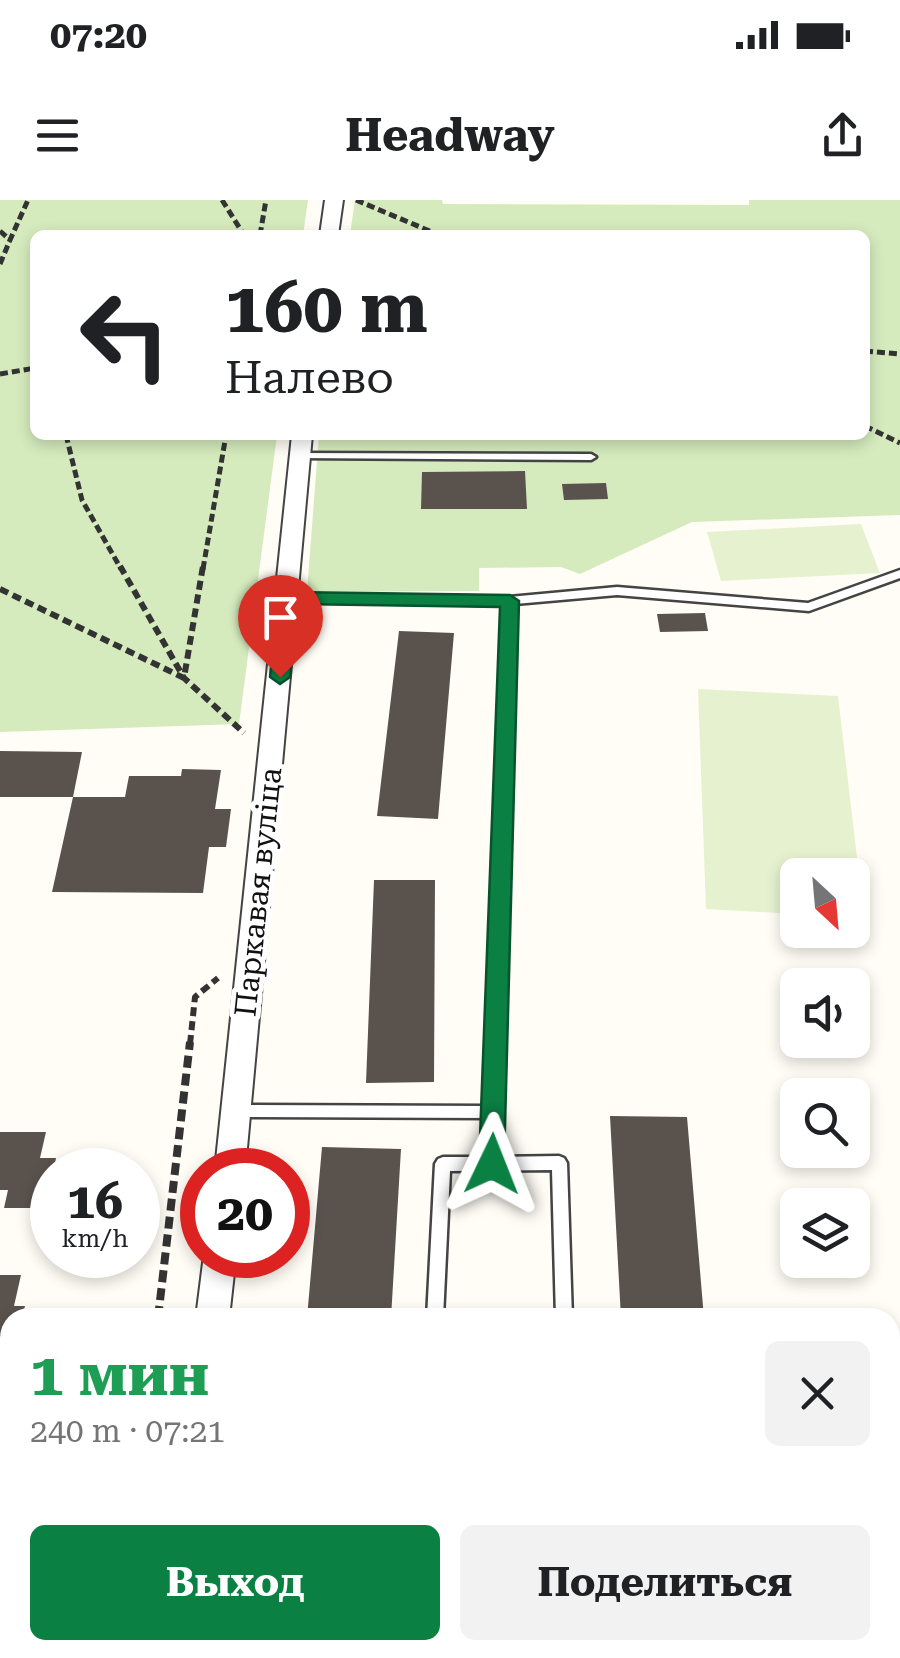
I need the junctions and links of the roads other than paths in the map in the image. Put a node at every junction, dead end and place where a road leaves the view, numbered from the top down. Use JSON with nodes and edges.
{"nodes":[{"id":1,"x":334,"y":200,"type":"edge"},
{"id":2,"x":330,"y":230,"type":"edge"},
{"id":3,"x":301,"y":446,"type":"edge"},
{"id":4,"x":591,"y":457,"type":"dead end"},
{"id":5,"x":900,"y":574,"type":"edge"},
{"id":6,"x":288,"y":598,"type":"junction"},
{"id":7,"x":510,"y":601,"type":"junction"},
{"id":8,"x":237,"y":1111,"type":"junction"},
{"id":9,"x":493,"y":1112,"type":"junction"},
{"id":10,"x":233,"y":1148,"type":"edge"},
{"id":11,"x":492,"y":1164,"type":"junction"},
{"id":12,"x":217,"y":1278,"type":"edge"},
{"id":13,"x":213,"y":1308,"type":"edge"},
{"id":14,"x":436,"y":1308,"type":"edge"},
{"id":15,"x":564,"y":1308,"type":"edge"}],
"edges":[{"from":1,"to":2,"type":"street"},
{"from":3,"to":4,"type":"lane"},
{"from":3,"to":6,"type":"street","name":"Паркавая вуліца"},
{"from":5,"to":7,"type":"lane"},
{"from":6,"to":7,"type":"lane"},
{"from":6,"to":8,"type":"street","name":"Паркавая вуліца"},
{"from":7,"to":9,"type":"lane"},
{"from":8,"to":9,"type":"lane"},
{"from":8,"to":10,"type":"street","name":"Паркавая вуліца"},
{"from":9,"to":11,"type":"lane"},
{"from":11,"to":14,"type":"lane"},
{"from":11,"to":15,"type":"lane"},
{"from":12,"to":13,"type":"street"}]}
